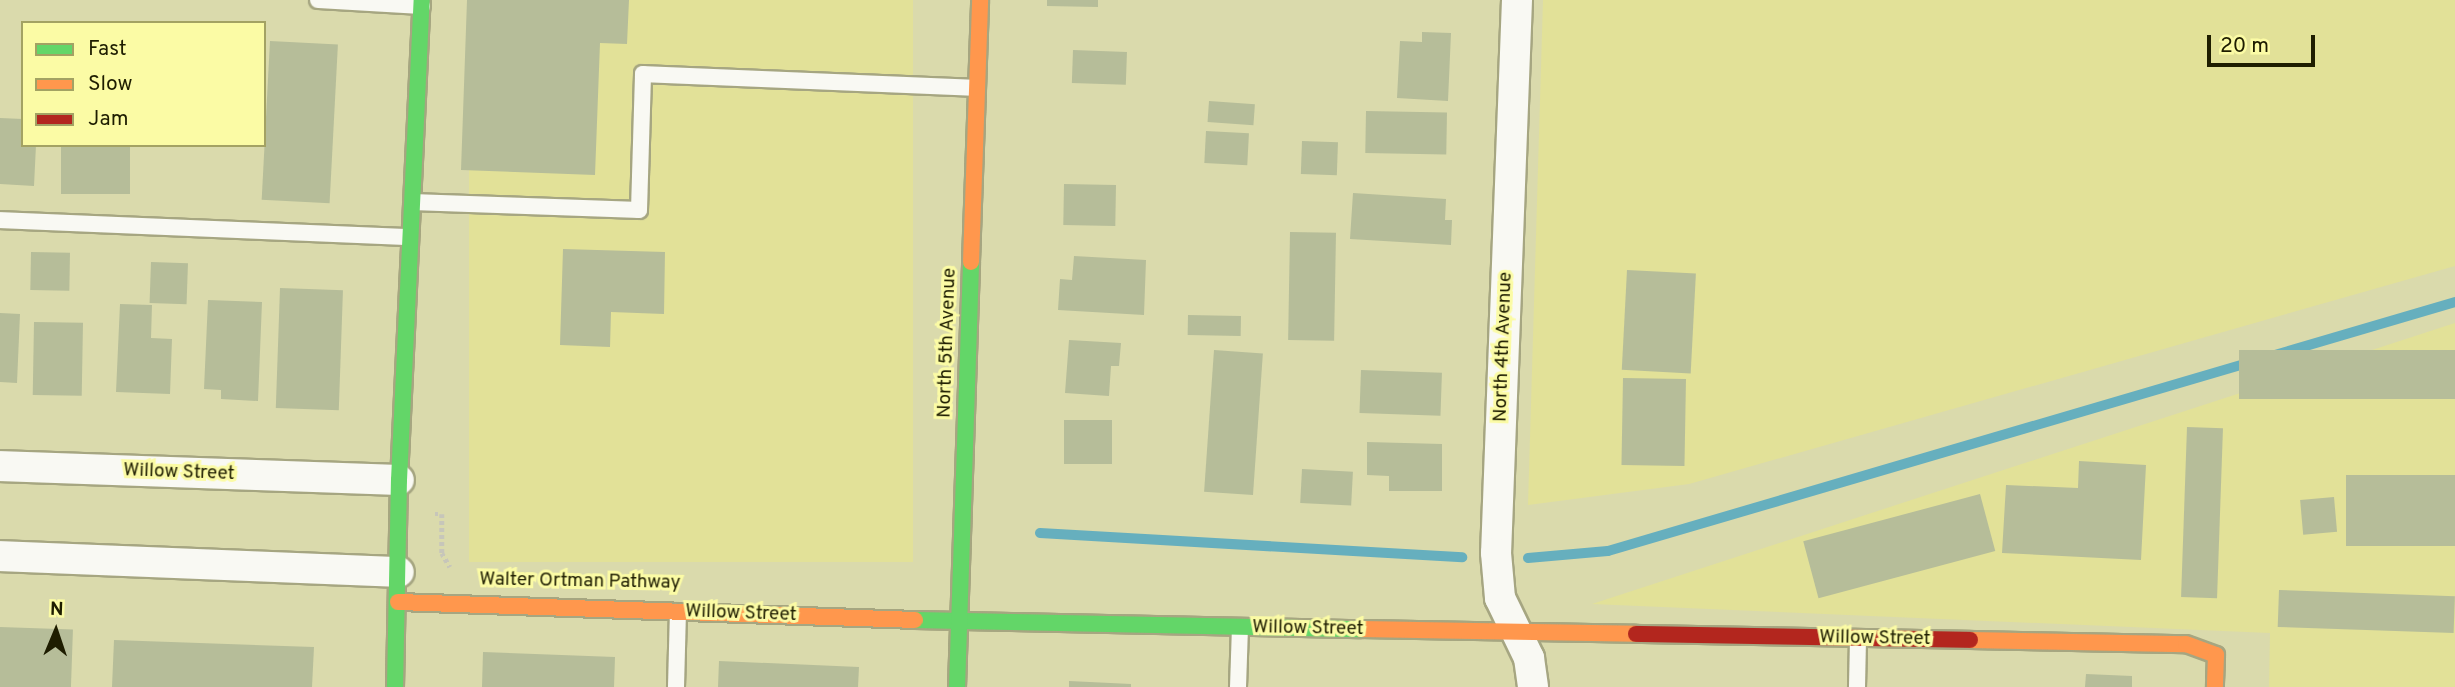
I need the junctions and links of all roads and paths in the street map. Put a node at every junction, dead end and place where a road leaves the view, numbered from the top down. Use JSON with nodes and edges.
{"nodes":[{"id":1,"x":318,"y":0,"type":"edge"},
{"id":2,"x":980,"y":0,"type":"edge"},
{"id":3,"x":1517,"y":0,"type":"edge"},
{"id":4,"x":422,"y":3,"type":"edge"},
{"id":5,"x":977,"y":88,"type":"junction"},
{"id":6,"x":412,"y":202,"type":"junction"},
{"id":7,"x":0,"y":220,"type":"edge"},
{"id":8,"x":411,"y":237,"type":"junction"},
{"id":9,"x":0,"y":466,"type":"edge"},
{"id":10,"x":400,"y":480,"type":"junction"},
{"id":11,"x":399,"y":513,"type":"junction"},
{"id":12,"x":0,"y":556,"type":"edge"},
{"id":13,"x":399,"y":572,"type":"junction"},
{"id":14,"x":456,"y":574,"type":"dead end"},
{"id":15,"x":398,"y":602,"type":"junction"},
{"id":16,"x":678,"y":612,"type":"junction"},
{"id":17,"x":960,"y":622,"type":"junction"},
{"id":18,"x":1240,"y":628,"type":"junction"},
{"id":19,"x":1516,"y":632,"type":"junction"},
{"id":20,"x":1858,"y":638,"type":"junction"},
{"id":21,"x":395,"y":687,"type":"edge"},
{"id":22,"x":676,"y":687,"type":"edge"},
{"id":23,"x":957,"y":687,"type":"edge"},
{"id":24,"x":1238,"y":687,"type":"edge"},
{"id":25,"x":1533,"y":687,"type":"edge"},
{"id":26,"x":1857,"y":687,"type":"edge"},
{"id":27,"x":2215,"y":687,"type":"edge"}],
"edges":[{"from":1,"to":4,"type":"lane"},
{"from":2,"to":5,"type":"street","name":"North 5th Avenue"},
{"from":3,"to":19,"type":"street","name":"North 4th Avenue"},
{"from":4,"to":6,"type":"street"},
{"from":5,"to":6,"type":"lane"},
{"from":5,"to":17,"type":"street","name":"North 5th Avenue"},
{"from":6,"to":8,"type":"street"},
{"from":7,"to":8,"type":"lane"},
{"from":8,"to":10,"type":"street"},
{"from":9,"to":10,"type":"street","name":"Willow Street"},
{"from":10,"to":11,"type":"street"},
{"from":11,"to":13,"type":"street"},
{"from":11,"to":14,"type":"path","name":"Walter Ortman Pathway"},
{"from":12,"to":13,"type":"street"},
{"from":13,"to":15,"type":"street"},
{"from":15,"to":16,"type":"street","name":"Willow Street"},
{"from":15,"to":21,"type":"street"},
{"from":16,"to":17,"type":"street","name":"Willow Street"},
{"from":16,"to":22,"type":"lane"},
{"from":17,"to":18,"type":"street","name":"Willow Street"},
{"from":17,"to":23,"type":"street","name":"North 5th Avenue"},
{"from":18,"to":19,"type":"street","name":"Willow Street"},
{"from":18,"to":24,"type":"lane"},
{"from":19,"to":20,"type":"street","name":"Willow Street"},
{"from":19,"to":25,"type":"street","name":"North 4th Avenue"},
{"from":20,"to":26,"type":"lane"},
{"from":20,"to":27,"type":"street","name":"Willow Street"}]}
